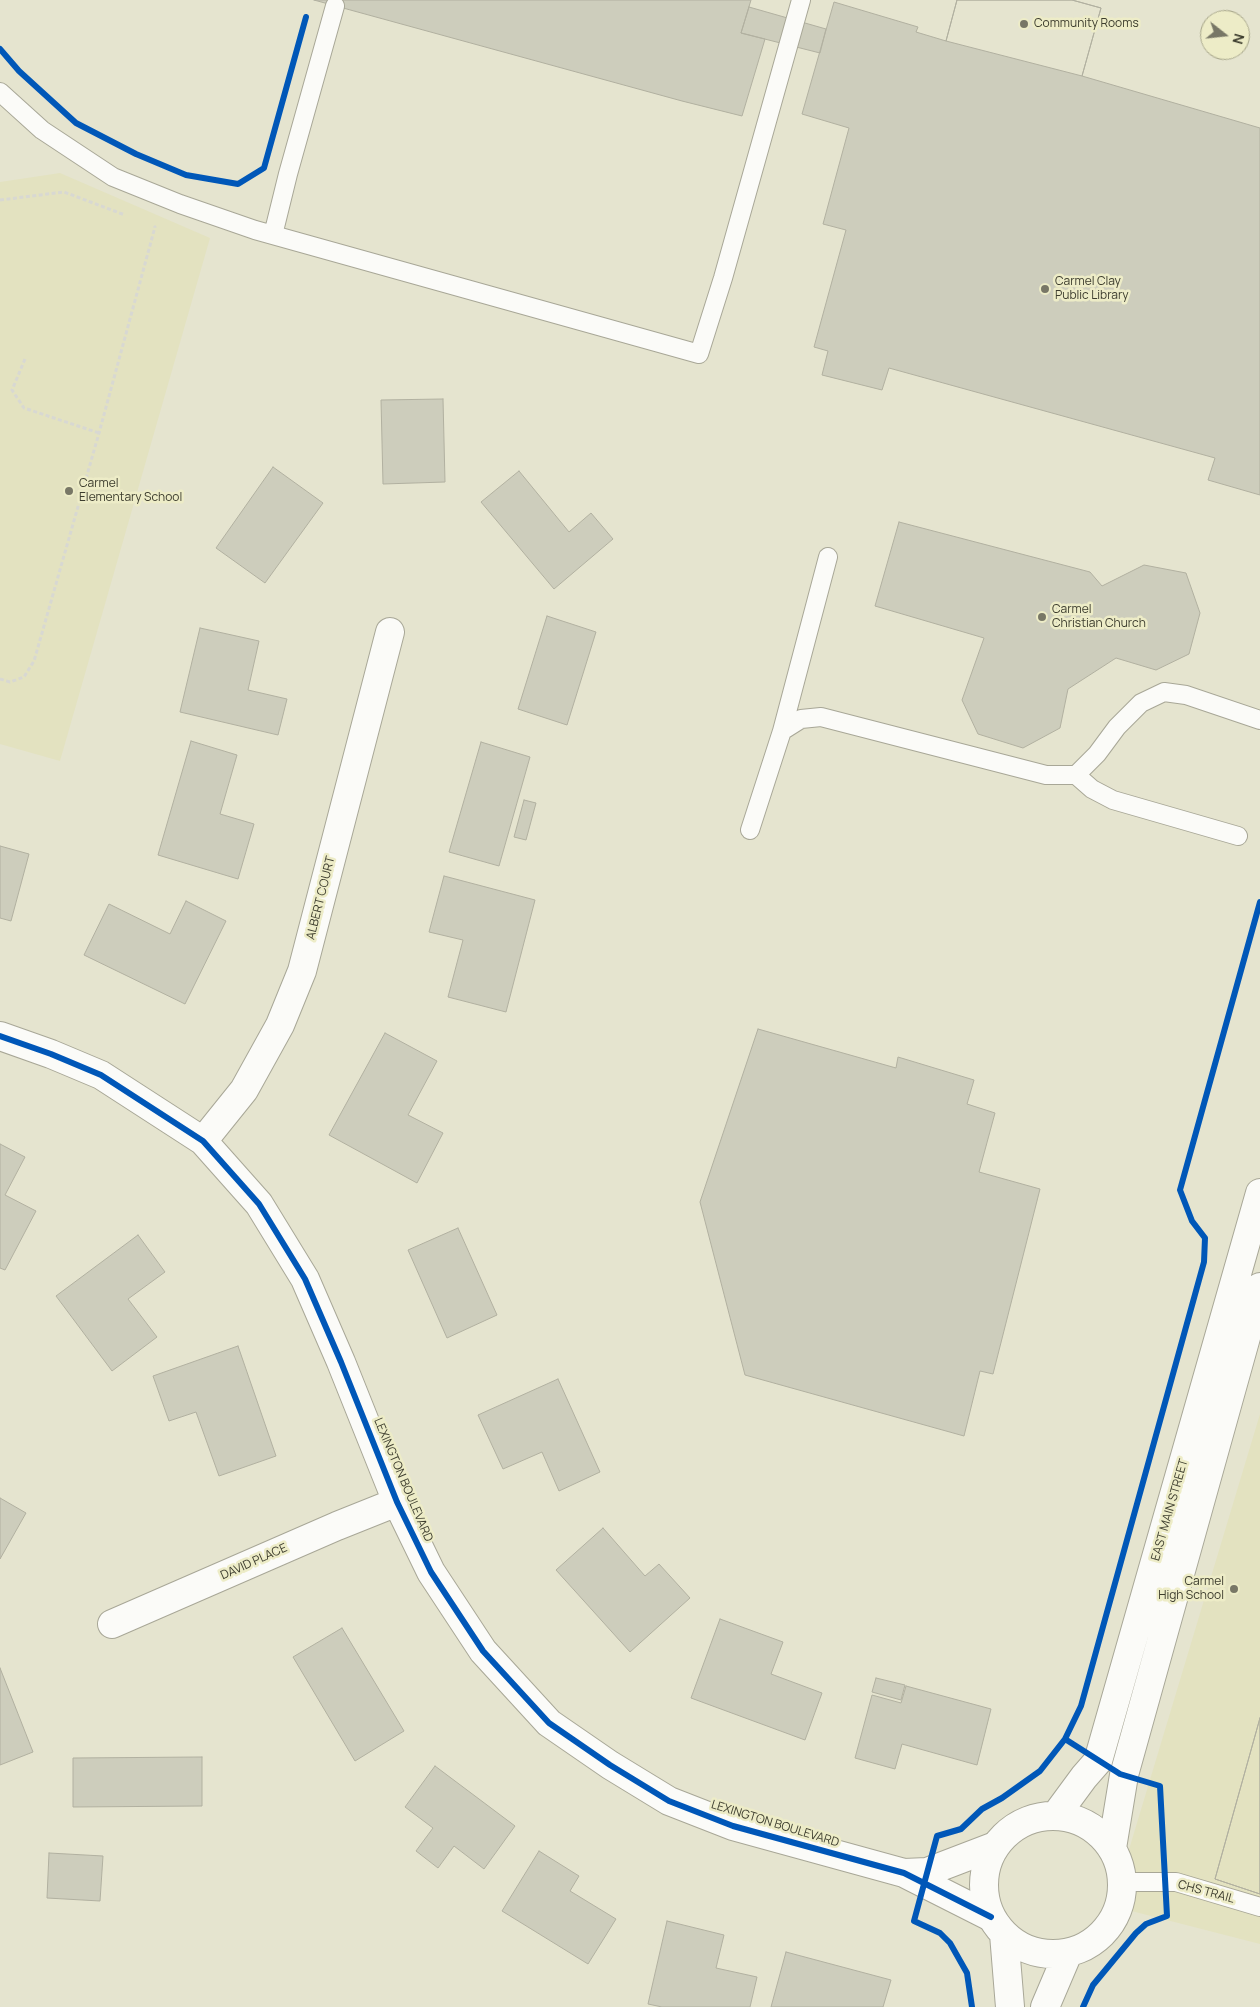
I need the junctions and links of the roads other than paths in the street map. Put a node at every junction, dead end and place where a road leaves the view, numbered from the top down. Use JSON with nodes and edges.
{"nodes":[{"id":1,"x":801,"y":0,"type":"edge"},
{"id":2,"x":335,"y":6,"type":"dead end"},
{"id":3,"x":0,"y":92,"type":"edge"},
{"id":4,"x":273,"y":235,"type":"junction"},
{"id":5,"x":828,"y":557,"type":"dead end"},
{"id":6,"x":390,"y":632,"type":"dead end"},
{"id":7,"x":1260,"y":720,"type":"edge"},
{"id":8,"x":782,"y":731,"type":"junction"},
{"id":9,"x":1076,"y":775,"type":"junction"},
{"id":10,"x":750,"y":830,"type":"dead end"},
{"id":11,"x":1238,"y":836,"type":"dead end"},
{"id":12,"x":0,"y":1036,"type":"edge"},
{"id":13,"x":203,"y":1141,"type":"junction"},
{"id":14,"x":1260,"y":1193,"type":"edge"},
{"id":15,"x":1260,"y":1287,"type":"edge"},
{"id":16,"x":398,"y":1502,"type":"junction"},
{"id":17,"x":112,"y":1624,"type":"dead end"},
{"id":18,"x":1056,"y":1815,"type":"junction"},
{"id":19,"x":995,"y":1846,"type":"junction"},
{"id":20,"x":1112,"y":1848,"type":"junction"},
{"id":21,"x":904,"y":1873,"type":"junction"},
{"id":22,"x":1121,"y":1882,"type":"junction"},
{"id":23,"x":1260,"y":1907,"type":"edge"},
{"id":24,"x":998,"y":1926,"type":"junction"},
{"id":25,"x":1068,"y":1953,"type":"junction"},
{"id":26,"x":1010,"y":2007,"type":"edge"},
{"id":27,"x":1045,"y":2007,"type":"edge"}],
"edges":[{"from":1,"to":4,"type":"lane"},
{"from":2,"to":4,"type":"lane"},
{"from":3,"to":4,"type":"lane"},
{"from":5,"to":8,"type":"lane"},
{"from":6,"to":13,"type":"street","name":"ALBERT COURT"},
{"from":7,"to":9,"type":"lane"},
{"from":8,"to":9,"type":"lane"},
{"from":8,"to":10,"type":"lane"},
{"from":9,"to":11,"type":"lane"},
{"from":12,"to":13,"type":"street","name":"LEXINGTON BOULEVARD"},
{"from":13,"to":16,"type":"street","name":"LEXINGTON BOULEVARD"},
{"from":14,"to":18,"type":"street","name":"EAST MAIN STREET"},
{"from":15,"to":20,"type":"street"},
{"from":16,"to":17,"type":"street","name":"DAVID PLACE"},
{"from":16,"to":21,"type":"street","name":"LEXINGTON BOULEVARD"},
{"from":18,"to":19,"type":"street"},
{"from":18,"to":20,"type":"street"},
{"from":19,"to":21,"type":"street","name":"LEXINGTON BOULEVARD"},
{"from":19,"to":24,"type":"street"},
{"from":20,"to":22,"type":"street"},
{"from":21,"to":24,"type":"street","name":"LEXINGTON BOULEVARD"},
{"from":22,"to":23,"type":"lane","name":"CHS TRAIL"},
{"from":22,"to":25,"type":"street"},
{"from":24,"to":25,"type":"street"},
{"from":24,"to":26,"type":"street"},
{"from":25,"to":27,"type":"street"}]}
